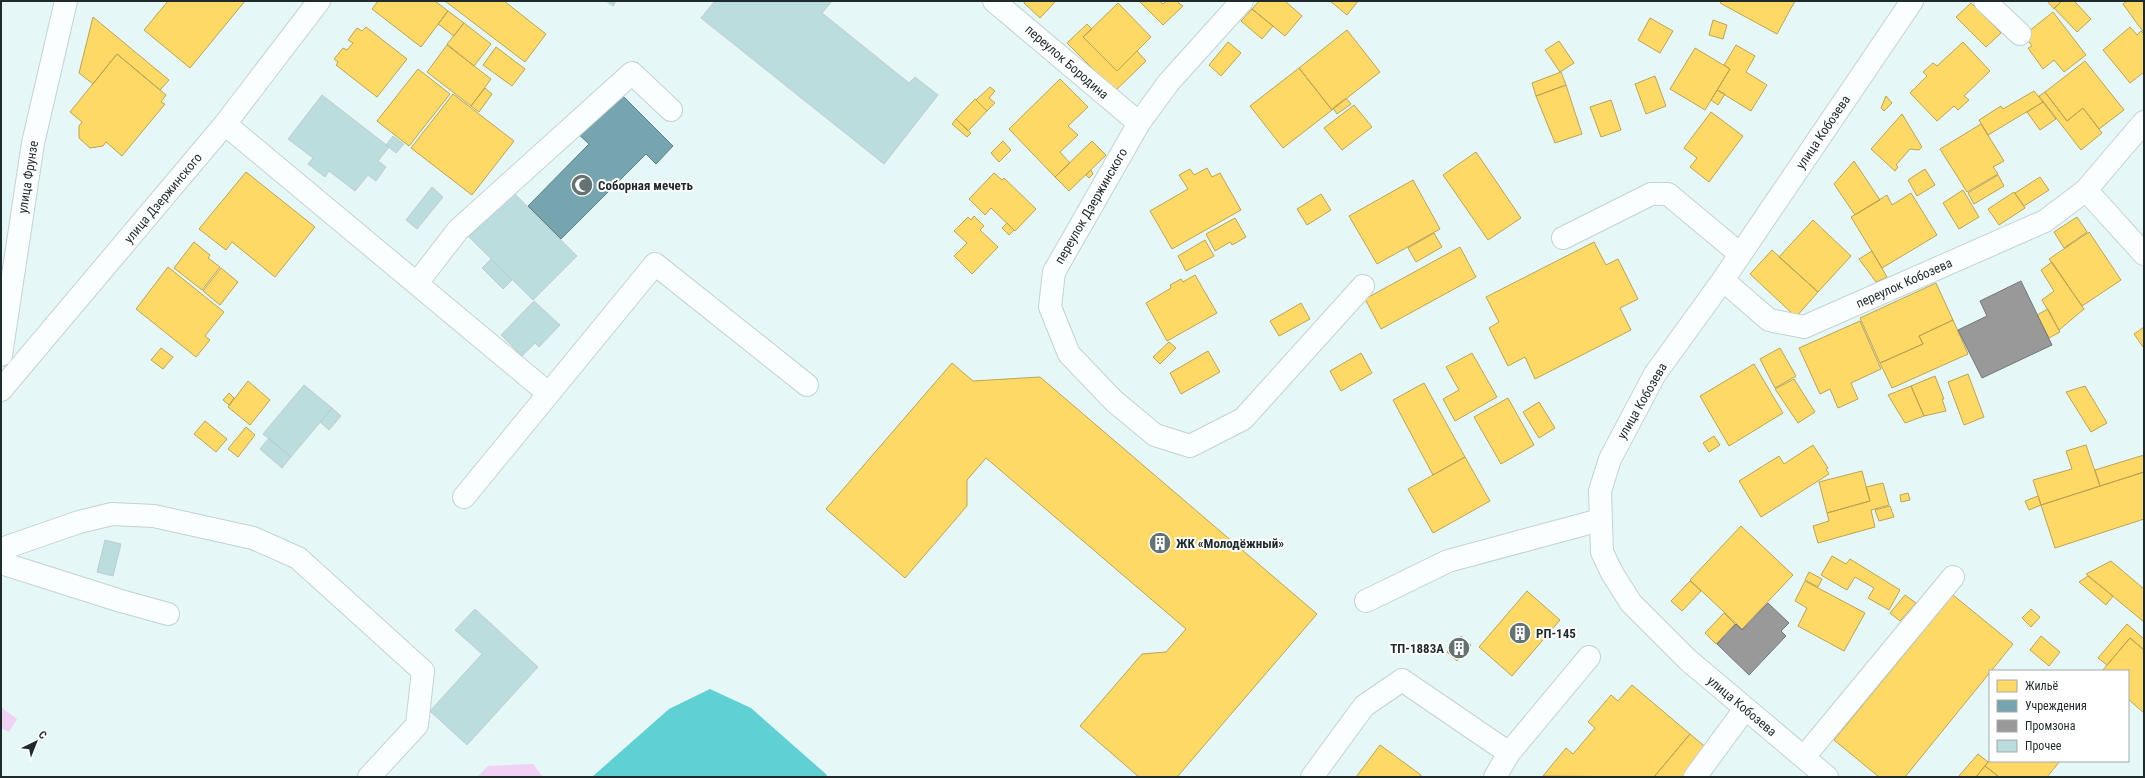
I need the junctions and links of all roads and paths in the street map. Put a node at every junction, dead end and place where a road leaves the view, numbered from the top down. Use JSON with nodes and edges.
{"nodes":[{"id":1,"x":66,"y":1,"type":"edge"},
{"id":2,"x":319,"y":1,"type":"edge"},
{"id":3,"x":994,"y":1,"type":"edge"},
{"id":4,"x":1242,"y":1,"type":"edge"},
{"id":5,"x":1912,"y":1,"type":"edge"},
{"id":6,"x":1986,"y":1,"type":"edge"},
{"id":7,"x":2020,"y":34,"type":"dead end"},
{"id":8,"x":671,"y":110,"type":"dead end"},
{"id":9,"x":2144,"y":122,"type":"edge"},
{"id":10,"x":1139,"y":123,"type":"junction"},
{"id":11,"x":225,"y":124,"type":"junction"},
{"id":12,"x":2086,"y":190,"type":"junction"},
{"id":13,"x":1563,"y":238,"type":"dead end"},
{"id":14,"x":1740,"y":254,"type":"junction"},
{"id":15,"x":2144,"y":254,"type":"edge"},
{"id":16,"x":1723,"y":280,"type":"junction"},
{"id":17,"x":416,"y":283,"type":"junction"},
{"id":18,"x":1363,"y":286,"type":"dead end"},
{"id":19,"x":1,"y":355,"type":"edge"},
{"id":20,"x":807,"y":385,"type":"dead end"},
{"id":21,"x":1,"y":390,"type":"edge"},
{"id":22,"x":548,"y":393,"type":"junction"},
{"id":23,"x":464,"y":497,"type":"dead end"},
{"id":24,"x":1600,"y":520,"type":"junction"},
{"id":25,"x":1,"y":549,"type":"edge"},
{"id":26,"x":1,"y":563,"type":"edge"},
{"id":27,"x":1953,"y":577,"type":"dead end"},
{"id":28,"x":1366,"y":601,"type":"dead end"},
{"id":29,"x":168,"y":614,"type":"dead end"},
{"id":30,"x":1589,"y":657,"type":"dead end"},
{"id":31,"x":1745,"y":709,"type":"junction"},
{"id":32,"x":1508,"y":753,"type":"junction"},
{"id":33,"x":1804,"y":757,"type":"junction"},
{"id":34,"x":369,"y":777,"type":"edge"},
{"id":35,"x":1312,"y":777,"type":"edge"},
{"id":36,"x":1494,"y":777,"type":"edge"},
{"id":37,"x":1695,"y":777,"type":"edge"},
{"id":38,"x":1827,"y":777,"type":"edge"}],
"edges":[{"from":1,"to":19,"type":"street","name":"улица Фрунзе"},
{"from":2,"to":11,"type":"street","name":"улица Дзержинского"},
{"from":3,"to":10,"type":"street","name":"переулок Бородина"},
{"from":4,"to":10,"type":"street","name":"переулок Дзержинского"},
{"from":5,"to":14,"type":"street","name":"улица Кобозева"},
{"from":6,"to":7,"type":"street"},
{"from":8,"to":17,"type":"street"},
{"from":9,"to":12,"type":"street","name":"переулок Кобозева"},
{"from":10,"to":18,"type":"street","name":"переулок Дзержинского"},
{"from":11,"to":17,"type":"street"},
{"from":11,"to":21,"type":"street","name":"улица Дзержинского"},
{"from":12,"to":15,"type":"street"},
{"from":12,"to":16,"type":"street","name":"переулок Кобозева"},
{"from":13,"to":14,"type":"street"},
{"from":14,"to":16,"type":"street","name":"улица Кобозева"},
{"from":16,"to":24,"type":"street","name":"улица Кобозева"},
{"from":17,"to":22,"type":"street"},
{"from":20,"to":22,"type":"street"},
{"from":22,"to":23,"type":"street"},
{"from":24,"to":28,"type":"street"},
{"from":24,"to":31,"type":"street","name":"улица Кобозева"},
{"from":25,"to":34,"type":"street"},
{"from":26,"to":29,"type":"street"},
{"from":27,"to":33,"type":"street"},
{"from":30,"to":32,"type":"street"},
{"from":31,"to":33,"type":"street","name":"улица Кобозева"},
{"from":31,"to":37,"type":"street"},
{"from":32,"to":35,"type":"street"},
{"from":32,"to":36,"type":"street"},
{"from":33,"to":38,"type":"street","name":"улица Кобозева"}]}
